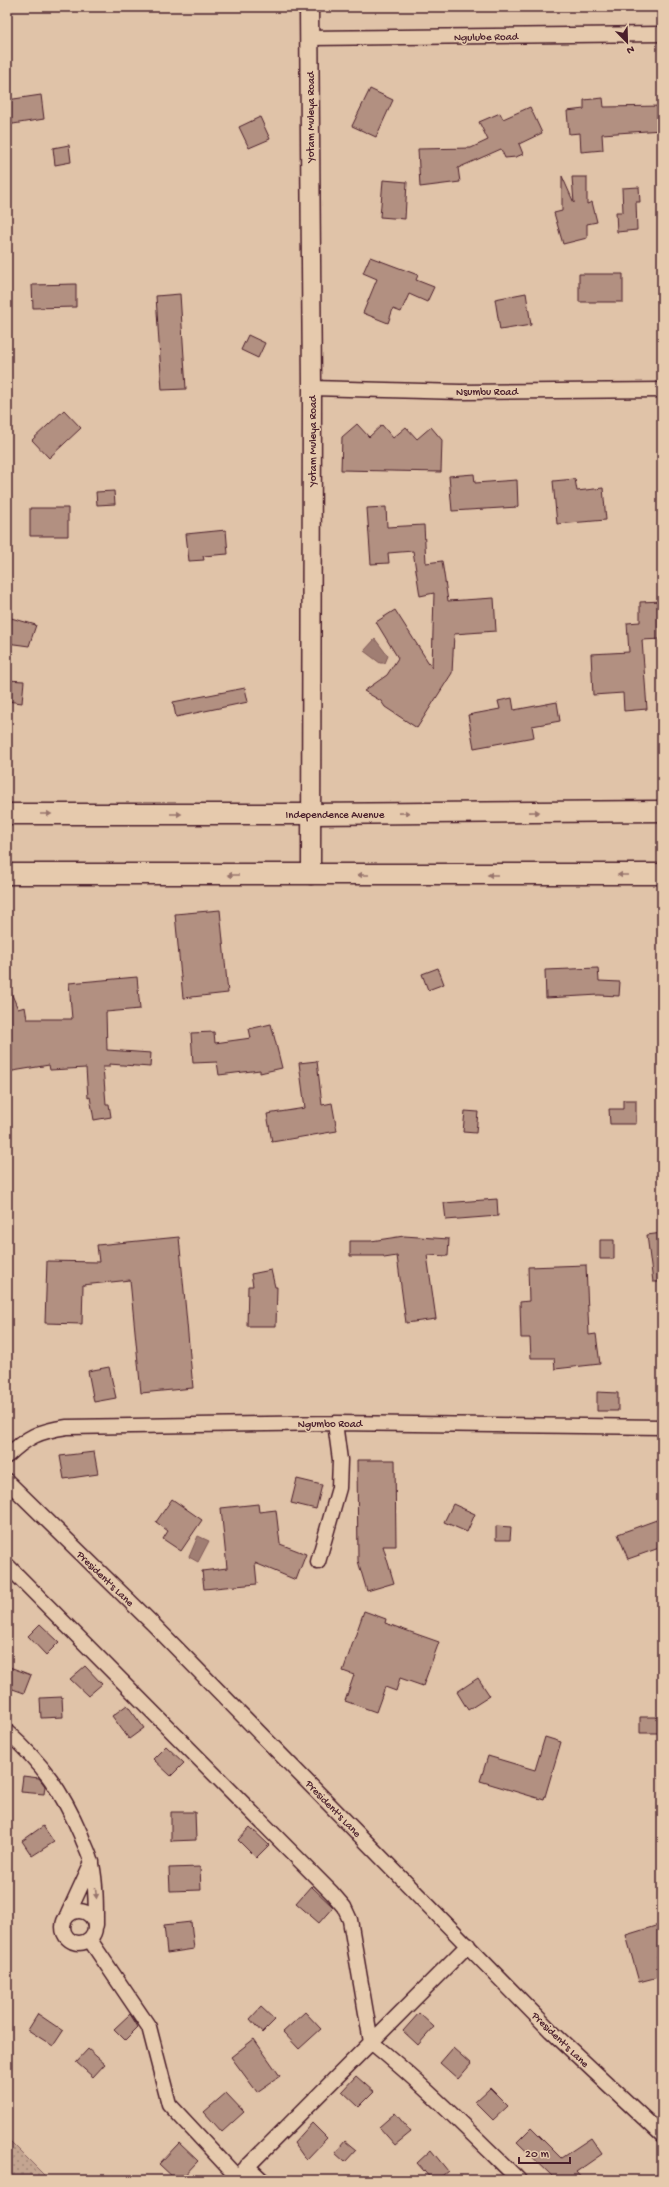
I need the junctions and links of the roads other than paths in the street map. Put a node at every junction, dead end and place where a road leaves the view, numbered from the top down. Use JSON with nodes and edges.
{"nodes":[{"id":1,"x":309,"y":7,"type":"edge"},
{"id":2,"x":662,"y":34,"type":"edge"},
{"id":3,"x":309,"y":38,"type":"junction"},
{"id":4,"x":312,"y":388,"type":"junction"},
{"id":5,"x":662,"y":390,"type":"edge"},
{"id":6,"x":662,"y":811,"type":"edge"},
{"id":7,"x":7,"y":814,"type":"edge"},
{"id":8,"x":312,"y":814,"type":"junction"},
{"id":9,"x":7,"y":874,"type":"edge"},
{"id":10,"x":662,"y":874,"type":"edge"},
{"id":11,"x":311,"y":875,"type":"junction"},
{"id":12,"x":335,"y":1423,"type":"junction"},
{"id":13,"x":662,"y":1427,"type":"edge"},
{"id":14,"x":7,"y":1456,"type":"edge"},
{"id":15,"x":7,"y":1481,"type":"edge"},
{"id":16,"x":318,"y":1562,"type":"dead end"},
{"id":17,"x":7,"y":1565,"type":"edge"},
{"id":18,"x":7,"y":1732,"type":"edge"},
{"id":19,"x":92,"y":1862,"type":"junction"},
{"id":20,"x":68,"y":1914,"type":"junction"},
{"id":21,"x":96,"y":1925,"type":"junction"},
{"id":22,"x":90,"y":1940,"type":"junction"},
{"id":23,"x":468,"y":1945,"type":"junction"},
{"id":24,"x":370,"y":2042,"type":"junction"},
{"id":25,"x":662,"y":2135,"type":"edge"},
{"id":26,"x":247,"y":2166,"type":"junction"},
{"id":27,"x":235,"y":2178,"type":"edge"},
{"id":28,"x":262,"y":2180,"type":"edge"},
{"id":29,"x":519,"y":2180,"type":"edge"}],
"edges":[{"from":1,"to":3,"type":"street","name":"Yotam Muleya Road"},
{"from":2,"to":3,"type":"street","name":"Ngulube Road"},
{"from":3,"to":4,"type":"street","name":"Yotam Muleya Road"},
{"from":4,"to":5,"type":"street","name":"Nsumbu Road"},
{"from":4,"to":8,"type":"street","name":"Yotam Muleya Road"},
{"from":8,"to":6,"type":"main road","name":"Independence Avenue","one_way":true},
{"from":7,"to":8,"type":"main road","name":"Independence Avenue","one_way":true},
{"from":8,"to":11,"type":"street","name":"Yotam Muleya Road"},
{"from":11,"to":9,"type":"main road","one_way":true},
{"from":10,"to":11,"type":"main road","one_way":true},
{"from":12,"to":13,"type":"street","name":"Ngumbo Road"},
{"from":12,"to":14,"type":"street","name":"Ngumbo Road"},
{"from":12,"to":16,"type":"street"},
{"from":15,"to":23,"type":"street","name":"President's Lane"},
{"from":17,"to":24,"type":"street"},
{"from":18,"to":19,"type":"street"},
{"from":19,"to":20,"type":"street"},
{"from":19,"to":21,"type":"street","one_way":true},
{"from":20,"to":21,"type":"street"},
{"from":20,"to":22,"type":"street"},
{"from":21,"to":22,"type":"street"},
{"from":22,"to":27,"type":"street"},
{"from":23,"to":24,"type":"street"},
{"from":23,"to":25,"type":"street","name":"President's Lane"},
{"from":24,"to":26,"type":"street"},
{"from":24,"to":29,"type":"street"},
{"from":26,"to":27,"type":"street"},
{"from":26,"to":28,"type":"street"}]}
